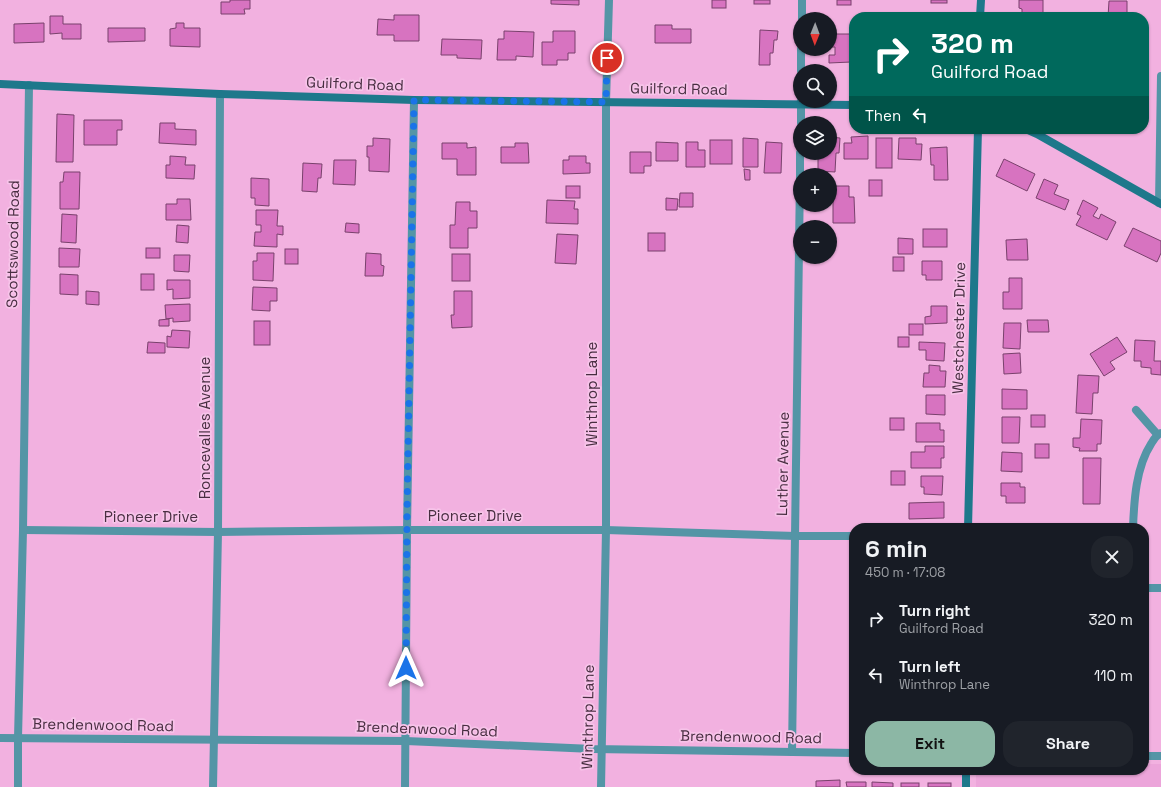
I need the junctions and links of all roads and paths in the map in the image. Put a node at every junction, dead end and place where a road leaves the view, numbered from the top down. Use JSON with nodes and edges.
{"nodes":[{"id":1,"x":609,"y":0,"type":"edge"},
{"id":2,"x":802,"y":0,"type":"edge"},
{"id":3,"x":981,"y":0,"type":"edge"},
{"id":4,"x":802,"y":12,"type":"edge"},
{"id":5,"x":980,"y":12,"type":"edge"},
{"id":6,"x":1161,"y":76,"type":"edge"},
{"id":7,"x":0,"y":84,"type":"edge"},
{"id":8,"x":30,"y":85,"type":"junction"},
{"id":9,"x":220,"y":94,"type":"junction"},
{"id":10,"x":414,"y":100,"type":"junction"},
{"id":11,"x":606,"y":102,"type":"junction"},
{"id":12,"x":793,"y":103,"type":"edge"},
{"id":13,"x":837,"y":104,"type":"edge"},
{"id":14,"x":849,"y":105,"type":"edge"},
{"id":15,"x":978,"y":134,"type":"edge"},
{"id":16,"x":1037,"y":134,"type":"edge"},
{"id":17,"x":1160,"y":203,"type":"edge"},
{"id":18,"x":800,"y":212,"type":"edge"},
{"id":19,"x":1136,"y":410,"type":"dead end"},
{"id":20,"x":1159,"y":433,"type":"edge"},
{"id":21,"x":968,"y":523,"type":"edge"},
{"id":22,"x":1133,"y":523,"type":"edge"},
{"id":23,"x":24,"y":530,"type":"junction"},
{"id":24,"x":407,"y":530,"type":"junction"},
{"id":25,"x":606,"y":530,"type":"junction"},
{"id":26,"x":218,"y":532,"type":"junction"},
{"id":27,"x":796,"y":536,"type":"junction"},
{"id":28,"x":849,"y":536,"type":"edge"},
{"id":29,"x":1149,"y":588,"type":"edge"},
{"id":30,"x":1161,"y":588,"type":"edge"},
{"id":31,"x":0,"y":738,"type":"edge"},
{"id":32,"x":18,"y":738,"type":"junction"},
{"id":33,"x":214,"y":740,"type":"junction"},
{"id":34,"x":406,"y":741,"type":"junction"},
{"id":35,"x":601,"y":749,"type":"junction"},
{"id":36,"x":792,"y":752,"type":"junction"},
{"id":37,"x":849,"y":753,"type":"edge"},
{"id":38,"x":1149,"y":756,"type":"edge"},
{"id":39,"x":1161,"y":756,"type":"edge"},
{"id":40,"x":966,"y":775,"type":"edge"},
{"id":41,"x":18,"y":787,"type":"edge"},
{"id":42,"x":213,"y":787,"type":"edge"},
{"id":43,"x":405,"y":787,"type":"edge"},
{"id":44,"x":601,"y":787,"type":"edge"},
{"id":45,"x":966,"y":787,"type":"edge"}],
"edges":[{"from":1,"to":11,"type":"street","name":"Winthrop Lane"},
{"from":2,"to":4,"type":"street"},
{"from":3,"to":5,"type":"street"},
{"from":6,"to":17,"type":"street"},
{"from":7,"to":8,"type":"street","name":"Guilford Road"},
{"from":8,"to":9,"type":"street","name":"Guilford Road"},
{"from":8,"to":23,"type":"street","name":"Scottswood Road"},
{"from":9,"to":10,"type":"street","name":"Guilford Road"},
{"from":9,"to":26,"type":"street","name":"Roncevalles Avenue"},
{"from":10,"to":11,"type":"street","name":"Guilford Road"},
{"from":10,"to":24,"type":"street"},
{"from":11,"to":12,"type":"street","name":"Guilford Road"},
{"from":11,"to":25,"type":"street","name":"Winthrop Lane"},
{"from":13,"to":14,"type":"street","name":"Guilford Road"},
{"from":15,"to":21,"type":"street","name":"Westchester Drive"},
{"from":16,"to":17,"type":"street"},
{"from":18,"to":27,"type":"street","name":"Luther Avenue"},
{"from":19,"to":20,"type":"street"},
{"from":20,"to":22,"type":"street"},
{"from":23,"to":26,"type":"street","name":"Pioneer Drive"},
{"from":23,"to":32,"type":"street","name":"Scottswood Road"},
{"from":24,"to":25,"type":"street","name":"Pioneer Drive"},
{"from":24,"to":26,"type":"street","name":"Pioneer Drive"},
{"from":24,"to":34,"type":"street"},
{"from":25,"to":27,"type":"street","name":"Pioneer Drive"},
{"from":25,"to":35,"type":"street","name":"Winthrop Lane"},
{"from":26,"to":33,"type":"street","name":"Roncevalles Avenue"},
{"from":27,"to":28,"type":"street","name":"Pioneer Drive"},
{"from":27,"to":36,"type":"street","name":"Luther Avenue"},
{"from":29,"to":30,"type":"street"},
{"from":31,"to":32,"type":"street","name":"Brendenwood Road"},
{"from":32,"to":33,"type":"street","name":"Brendenwood Road"},
{"from":32,"to":41,"type":"street","name":"Scottswood Road"},
{"from":33,"to":34,"type":"street","name":"Brendenwood Road"},
{"from":33,"to":42,"type":"street","name":"Roncevalles Avenue"},
{"from":34,"to":35,"type":"street","name":"Brendenwood Road"},
{"from":34,"to":43,"type":"street"},
{"from":35,"to":36,"type":"street","name":"Brendenwood Road"},
{"from":35,"to":44,"type":"street","name":"Winthrop Lane"},
{"from":36,"to":37,"type":"street","name":"Brendenwood Road"},
{"from":38,"to":39,"type":"street"},
{"from":40,"to":45,"type":"street"}]}
